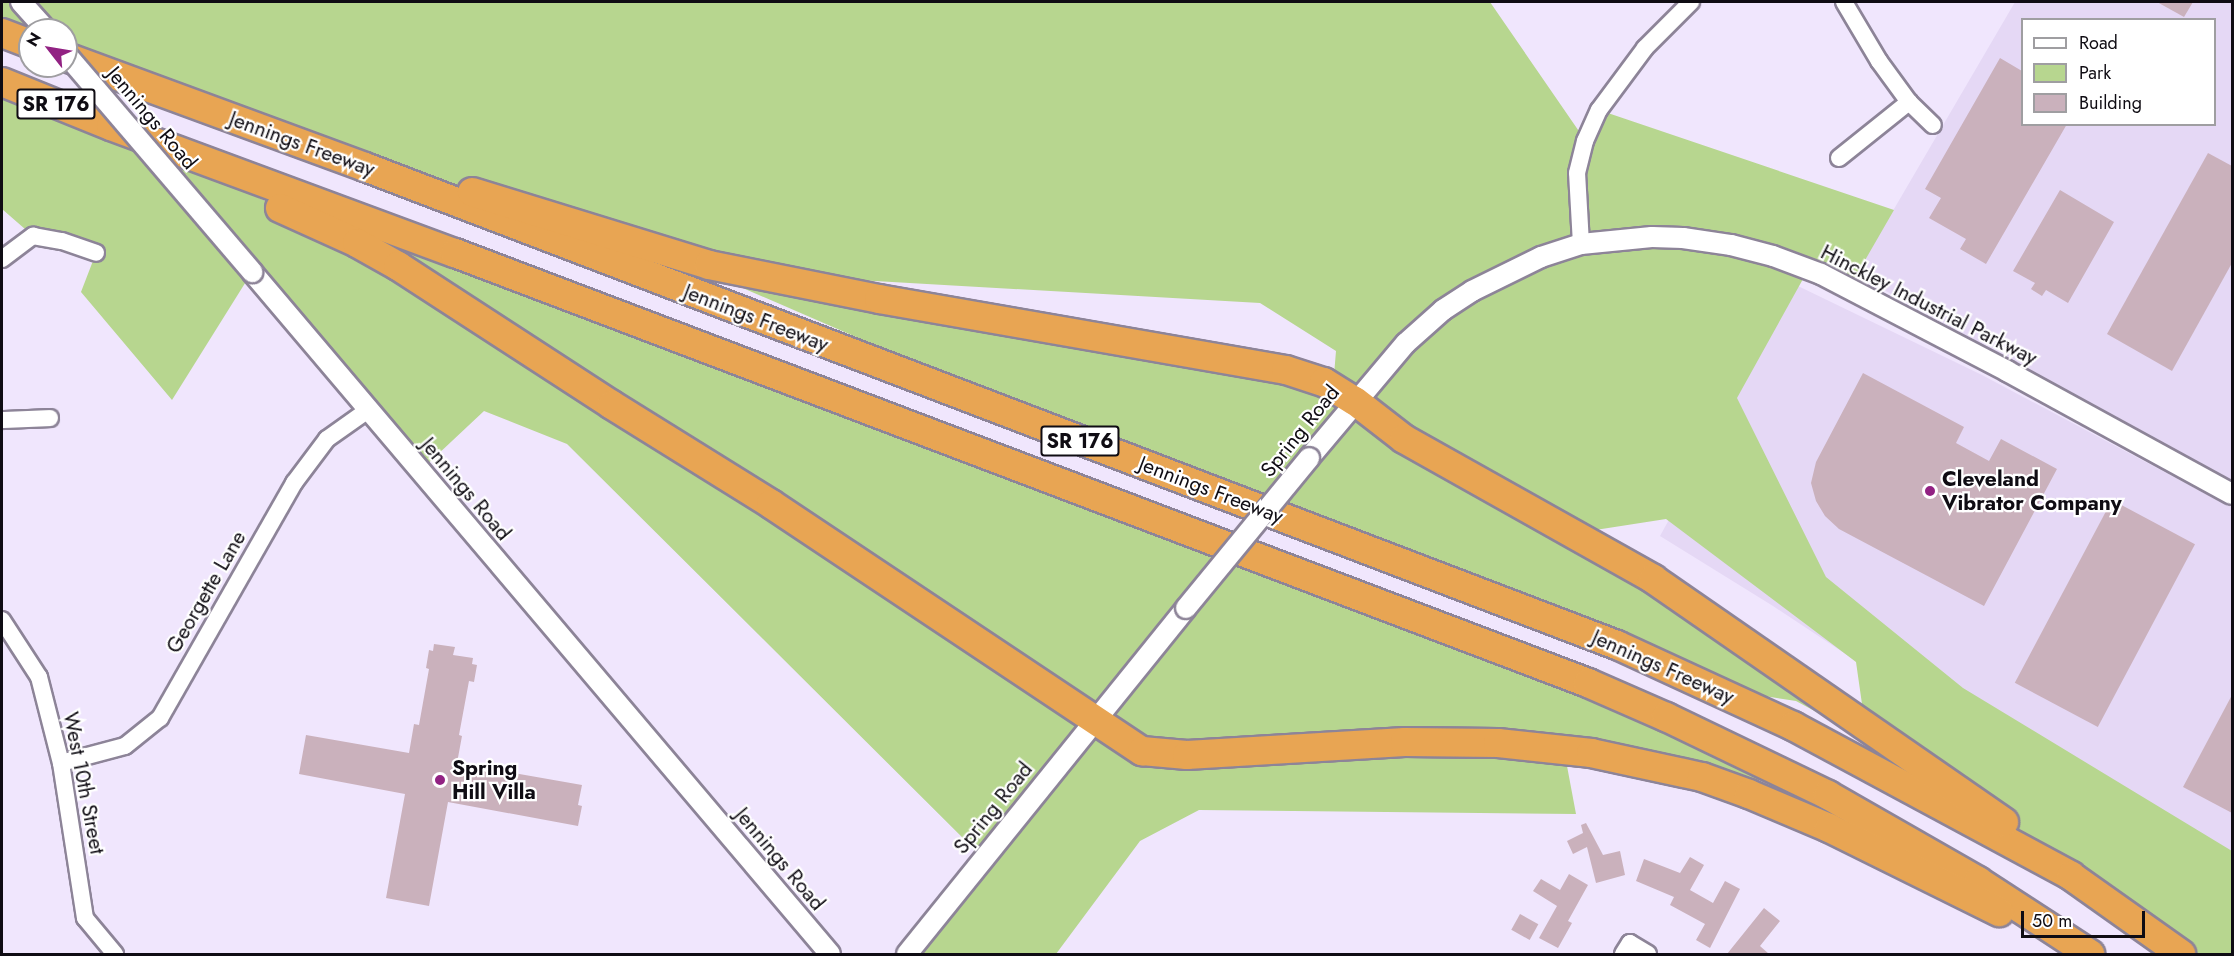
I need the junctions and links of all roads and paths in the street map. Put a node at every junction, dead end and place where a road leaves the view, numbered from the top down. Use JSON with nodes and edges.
{"nodes":[{"id":1,"x":21,"y":2,"type":"edge"},
{"id":2,"x":1690,"y":2,"type":"edge"},
{"id":3,"x":1844,"y":2,"type":"edge"},
{"id":4,"x":35,"y":18,"type":"edge"},
{"id":5,"x":2,"y":33,"type":"edge"},
{"id":6,"x":18,"y":39,"type":"edge"},
{"id":7,"x":78,"y":60,"type":"edge"},
{"id":8,"x":78,"y":70,"type":"edge"},
{"id":9,"x":2,"y":82,"type":"edge"},
{"id":10,"x":1909,"y":102,"type":"junction"},
{"id":11,"x":1933,"y":125,"type":"dead end"},
{"id":12,"x":111,"y":126,"type":"junction"},
{"id":13,"x":1839,"y":158,"type":"dead end"},
{"id":14,"x":365,"y":167,"type":"junction"},
{"id":15,"x":1581,"y":244,"type":"junction"},
{"id":16,"x":96,"y":253,"type":"dead end"},
{"id":17,"x":2,"y":259,"type":"edge"},
{"id":18,"x":1355,"y":401,"type":"junction"},
{"id":19,"x":368,"y":410,"type":"junction"},
{"id":20,"x":50,"y":418,"type":"dead end"},
{"id":21,"x":2,"y":420,"type":"edge"},
{"id":22,"x":2232,"y":494,"type":"edge"},
{"id":23,"x":2,"y":620,"type":"edge"},
{"id":24,"x":1095,"y":719,"type":"junction"},
{"id":25,"x":61,"y":763,"type":"junction"},
{"id":26,"x":2071,"y":876,"type":"junction"},
{"id":27,"x":1627,"y":949,"type":"edge"},
{"id":28,"x":116,"y":954,"type":"edge"},
{"id":29,"x":830,"y":954,"type":"edge"},
{"id":30,"x":907,"y":954,"type":"edge"},
{"id":31,"x":1648,"y":954,"type":"edge"},
{"id":32,"x":2090,"y":954,"type":"edge"},
{"id":33,"x":2181,"y":954,"type":"edge"}],
"edges":[{"from":1,"to":4,"type":"street"},
{"from":2,"to":15,"type":"street"},
{"from":3,"to":10,"type":"street"},
{"from":5,"to":6,"type":"highway"},
{"from":7,"to":14,"type":"highway","name":"Jennings Freeway","number":"SR 176"},
{"from":8,"to":19,"type":"street","name":"Jennings Road","bridge":true},
{"from":9,"to":12,"type":"highway","number":"SR 176"},
{"from":10,"to":11,"type":"street"},
{"from":10,"to":13,"type":"street"},
{"from":12,"to":24,"type":"highway"},
{"from":12,"to":32,"type":"highway","number":"SR 176"},
{"from":14,"to":18,"type":"highway"},
{"from":14,"to":26,"type":"highway","name":"Jennings Freeway","number":"SR 176"},
{"from":15,"to":18,"type":"street","name":"Spring Road"},
{"from":15,"to":22,"type":"street","name":"Hinckley Industrial Parkway"},
{"from":16,"to":17,"type":"street"},
{"from":18,"to":24,"type":"street","name":"Spring Road","bridge":true},
{"from":18,"to":26,"type":"highway"},
{"from":19,"to":25,"type":"street","name":"Georgette Lane"},
{"from":19,"to":29,"type":"street","name":"Jennings Road"},
{"from":20,"to":21,"type":"street"},
{"from":23,"to":25,"type":"street","name":"West 10th Street"},
{"from":24,"to":30,"type":"street","name":"Spring Road"},
{"from":24,"to":32,"type":"highway"},
{"from":25,"to":28,"type":"street","name":"West 10th Street"},
{"from":26,"to":33,"type":"highway","name":"Jennings Freeway","number":"SR 176"},
{"from":27,"to":31,"type":"street"}]}
